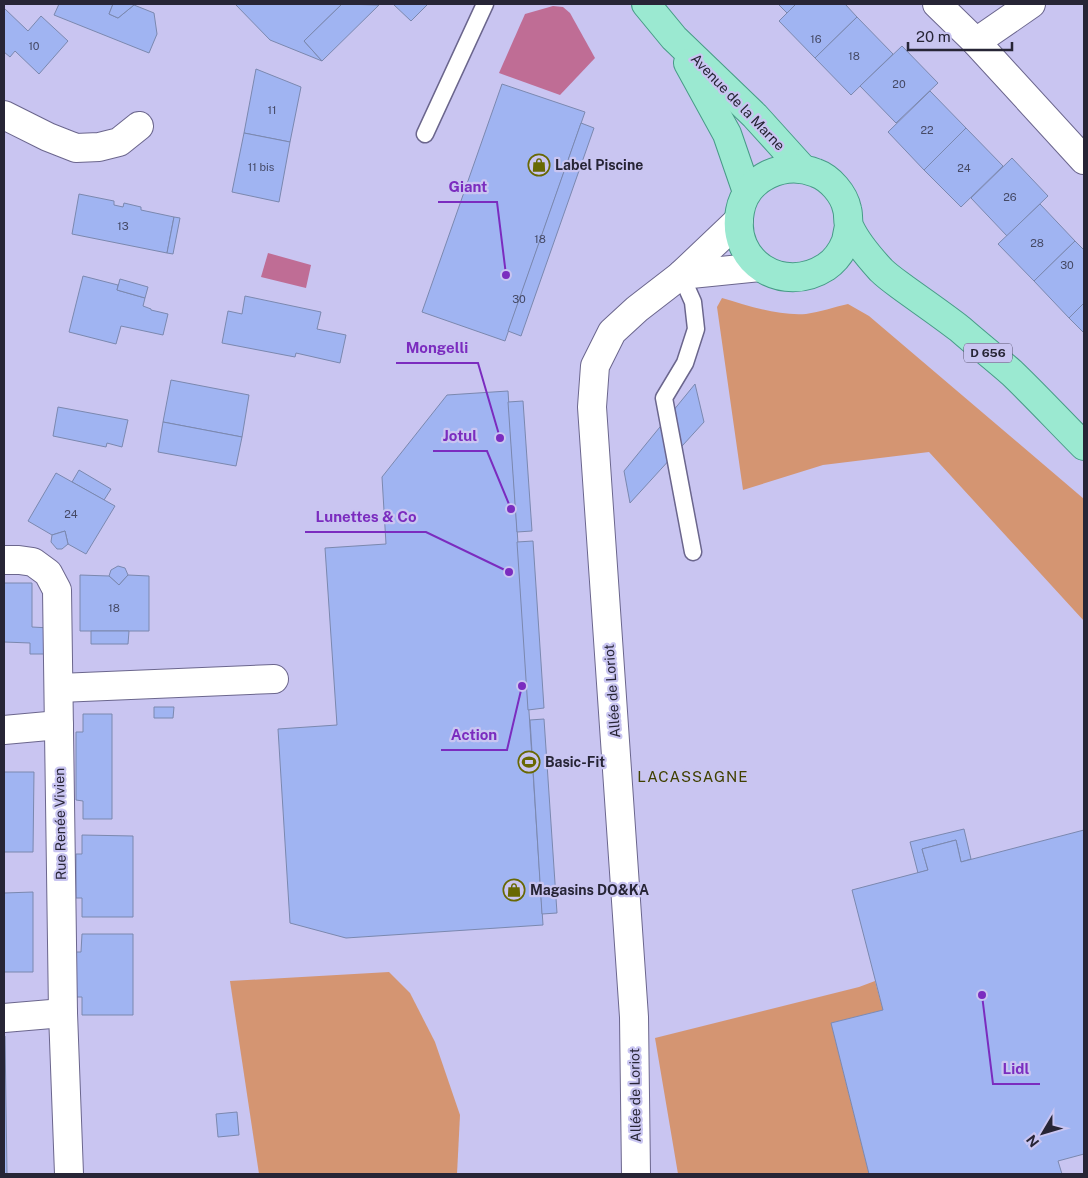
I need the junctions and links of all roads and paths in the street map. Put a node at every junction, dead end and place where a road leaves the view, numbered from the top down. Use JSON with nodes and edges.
{"nodes":[{"id":1,"x":486,"y":4,"type":"edge"},
{"id":2,"x":646,"y":4,"type":"edge"},
{"id":3,"x":937,"y":4,"type":"edge"},
{"id":4,"x":1031,"y":4,"type":"edge"},
{"id":5,"x":674,"y":38,"type":"junction"},
{"id":6,"x":976,"y":42,"type":"junction"},
{"id":7,"x":4,"y":115,"type":"edge"},
{"id":8,"x":139,"y":126,"type":"dead end"},
{"id":9,"x":425,"y":134,"type":"dead end"},
{"id":10,"x":1084,"y":160,"type":"edge"},
{"id":11,"x":802,"y":168,"type":"junction"},
{"id":12,"x":747,"y":192,"type":"junction"},
{"id":13,"x":738,"y":220,"type":"junction"},
{"id":14,"x":848,"y":226,"type":"junction"},
{"id":15,"x":830,"y":265,"type":"junction"},
{"id":16,"x":760,"y":267,"type":"junction"},
{"id":17,"x":882,"y":272,"type":"junction"},
{"id":18,"x":681,"y":275,"type":"junction"},
{"id":19,"x":1084,"y":446,"type":"edge"},
{"id":20,"x":693,"y":552,"type":"dead end"},
{"id":21,"x":4,"y":560,"type":"edge"},
{"id":22,"x":274,"y":679,"type":"dead end"},
{"id":23,"x":59,"y":688,"type":"junction"},
{"id":24,"x":59,"y":725,"type":"junction"},
{"id":25,"x":4,"y":730,"type":"edge"},
{"id":26,"x":63,"y":1013,"type":"junction"},
{"id":27,"x":4,"y":1018,"type":"edge"},
{"id":28,"x":69,"y":1174,"type":"edge"},
{"id":29,"x":636,"y":1174,"type":"edge"}],
"edges":[{"from":1,"to":9,"type":"lane"},
{"from":2,"to":5,"type":"main road","name":"Avenue de la Marne"},
{"from":3,"to":6,"type":"street"},
{"from":4,"to":6,"type":"street"},
{"from":5,"to":11,"type":"main road","name":"Avenue de la Marne"},
{"from":5,"to":12,"type":"main road","name":"Avenue de la Marne"},
{"from":6,"to":10,"type":"street"},
{"from":7,"to":8,"type":"street"},
{"from":11,"to":12,"type":"main road"},
{"from":11,"to":14,"type":"main road"},
{"from":12,"to":13,"type":"main road"},
{"from":13,"to":16,"type":"main road"},
{"from":13,"to":18,"type":"street","name":"Allée de Loriot"},
{"from":14,"to":15,"type":"main road"},
{"from":14,"to":17,"type":"main road","number":"D 656"},
{"from":15,"to":16,"type":"main road"},
{"from":15,"to":17,"type":"main road","number":"D 656"},
{"from":16,"to":18,"type":"street"},
{"from":17,"to":19,"type":"main road","number":"D 656"},
{"from":18,"to":20,"type":"lane"},
{"from":18,"to":29,"type":"street","name":"Allée de Loriot"},
{"from":21,"to":23,"type":"street","name":"Rue Renée Vivien"},
{"from":22,"to":23,"type":"street"},
{"from":23,"to":24,"type":"street","name":"Rue Renée Vivien"},
{"from":24,"to":25,"type":"street"},
{"from":24,"to":26,"type":"street","name":"Rue Renée Vivien"},
{"from":26,"to":27,"type":"street"},
{"from":26,"to":28,"type":"street","name":"Rue Renée Vivien"}]}
